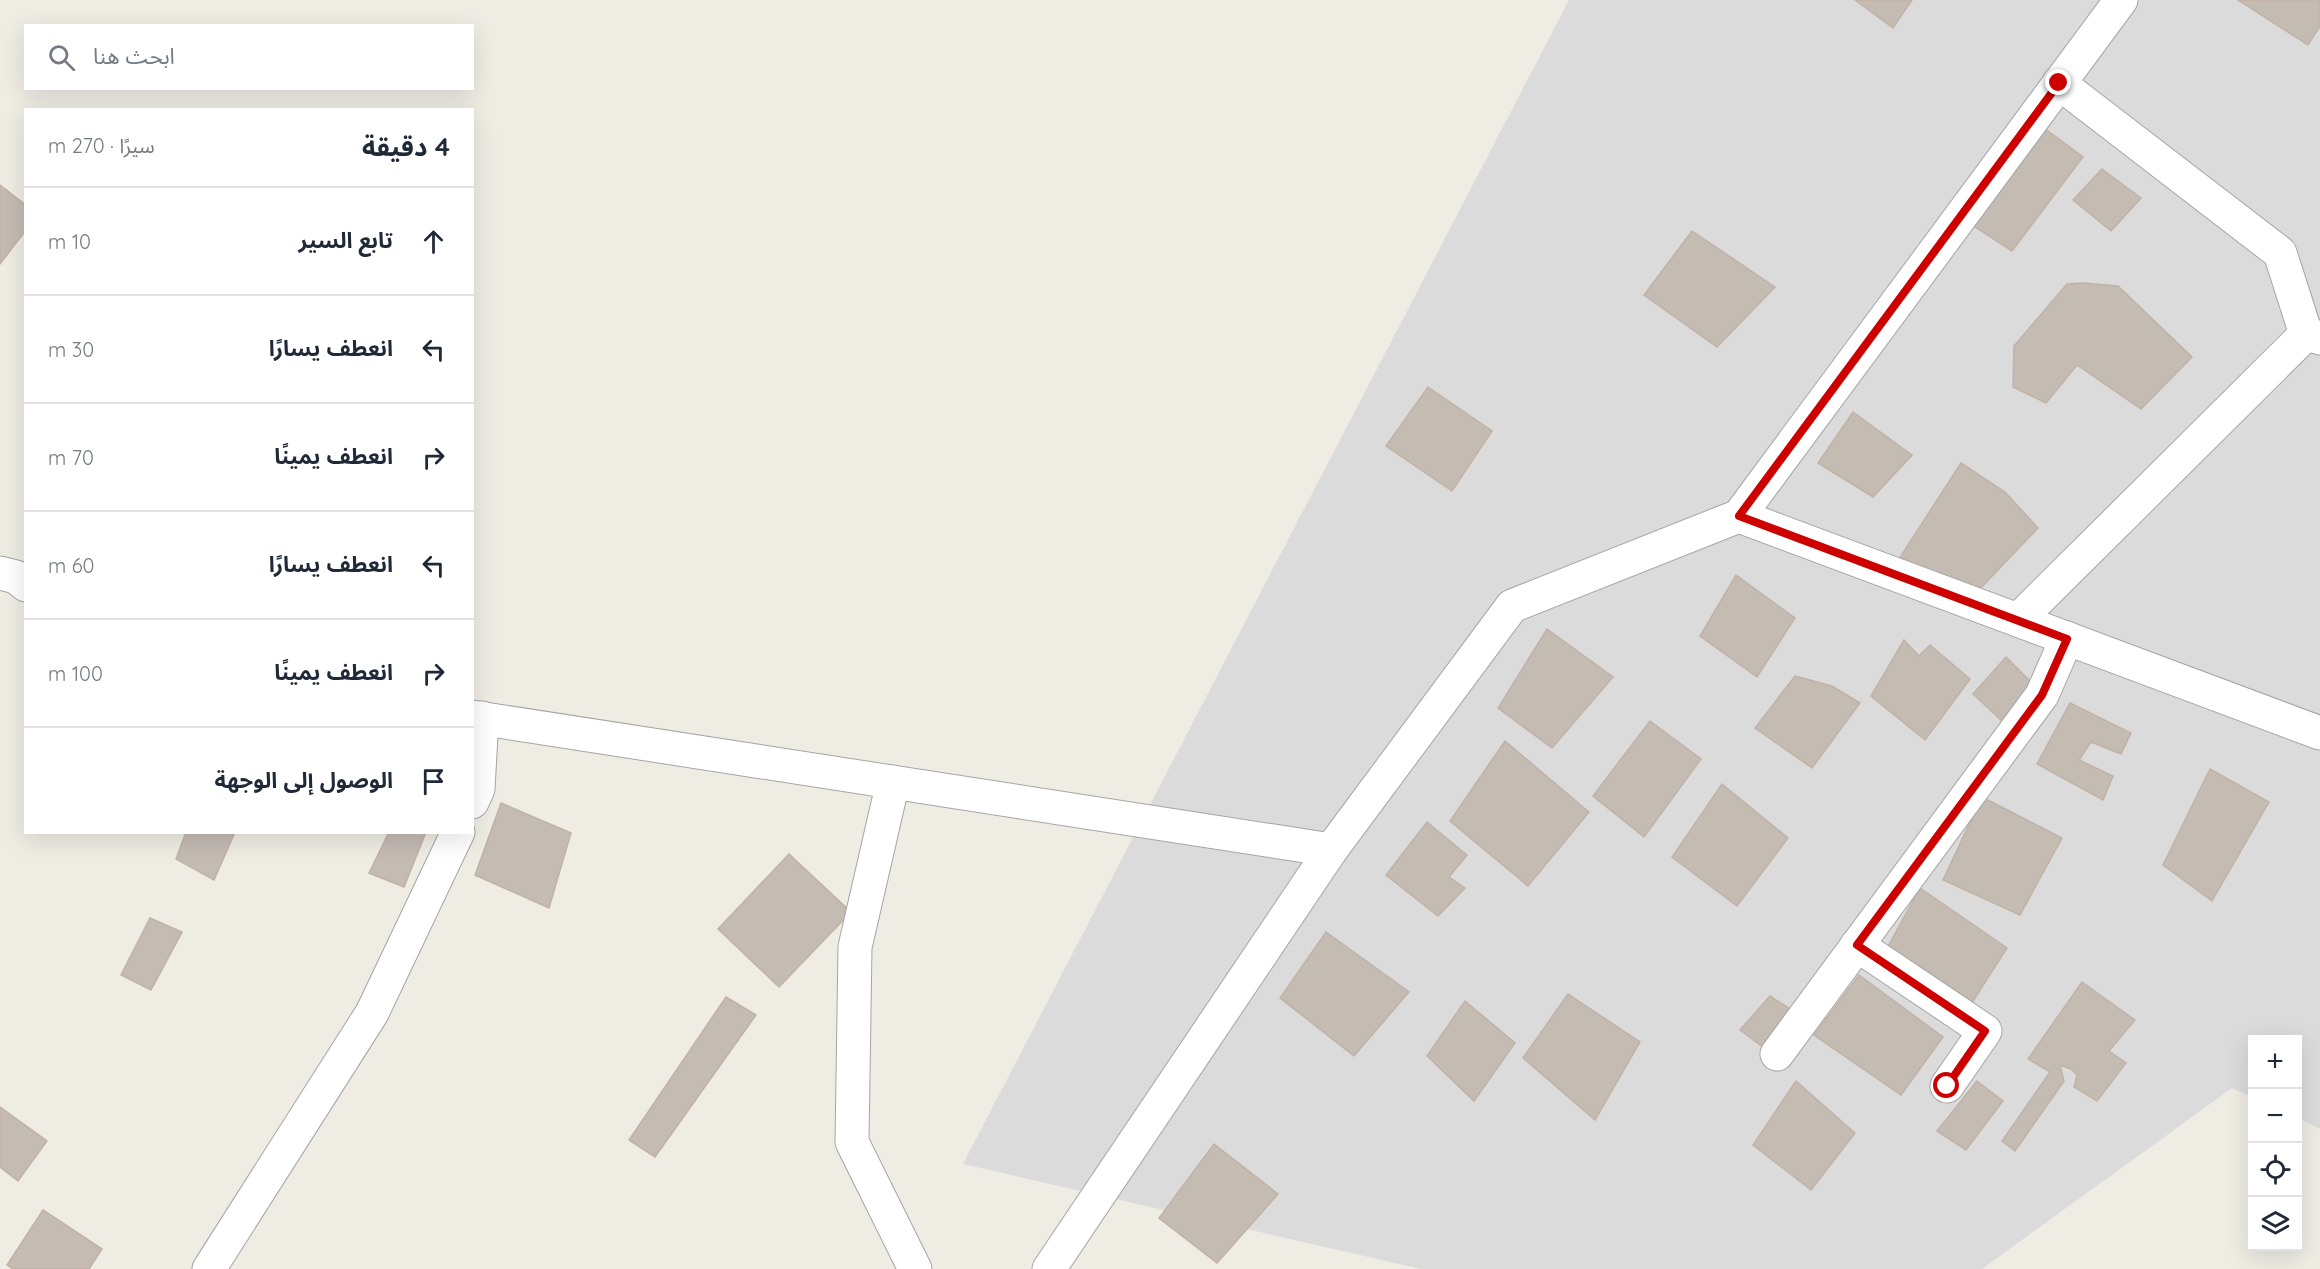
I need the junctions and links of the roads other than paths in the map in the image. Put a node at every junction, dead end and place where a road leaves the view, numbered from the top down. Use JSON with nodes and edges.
{"nodes":[{"id":1,"x":2121,"y":0,"type":"edge"},
{"id":2,"x":2059,"y":83,"type":"junction"},
{"id":3,"x":2313,"y":336,"type":"edge"},
{"id":4,"x":1739,"y":516,"type":"junction"},
{"id":5,"x":0,"y":573,"type":"edge"},
{"id":6,"x":24,"y":583,"type":"edge"},
{"id":7,"x":2018,"y":620,"type":"junction"},
{"id":8,"x":2067,"y":639,"type":"junction"},
{"id":9,"x":477,"y":717,"type":"edge"},
{"id":10,"x":2320,"y":733,"type":"edge"},
{"id":11,"x":893,"y":782,"type":"junction"},
{"id":12,"x":474,"y":798,"type":"edge"},
{"id":13,"x":457,"y":834,"type":"edge"},
{"id":14,"x":1331,"y":850,"type":"junction"},
{"id":15,"x":1857,"y":945,"type":"junction"},
{"id":16,"x":1777,"y":1054,"type":"dead end"},
{"id":17,"x":1947,"y":1086,"type":"dead end"},
{"id":18,"x":209,"y":1269,"type":"edge"},
{"id":19,"x":915,"y":1269,"type":"edge"},
{"id":20,"x":1049,"y":1269,"type":"edge"}],
"edges":[{"from":1,"to":2,"type":"street"},
{"from":2,"to":3,"type":"street"},
{"from":2,"to":4,"type":"street"},
{"from":3,"to":7,"type":"street"},
{"from":4,"to":7,"type":"street"},
{"from":4,"to":14,"type":"street"},
{"from":5,"to":6,"type":"street"},
{"from":7,"to":8,"type":"street"},
{"from":8,"to":10,"type":"street"},
{"from":8,"to":15,"type":"street"},
{"from":9,"to":11,"type":"street"},
{"from":9,"to":12,"type":"street"},
{"from":11,"to":14,"type":"street"},
{"from":11,"to":19,"type":"street"},
{"from":13,"to":18,"type":"street"},
{"from":14,"to":20,"type":"street"},
{"from":15,"to":16,"type":"street"},
{"from":15,"to":17,"type":"street"}]}
